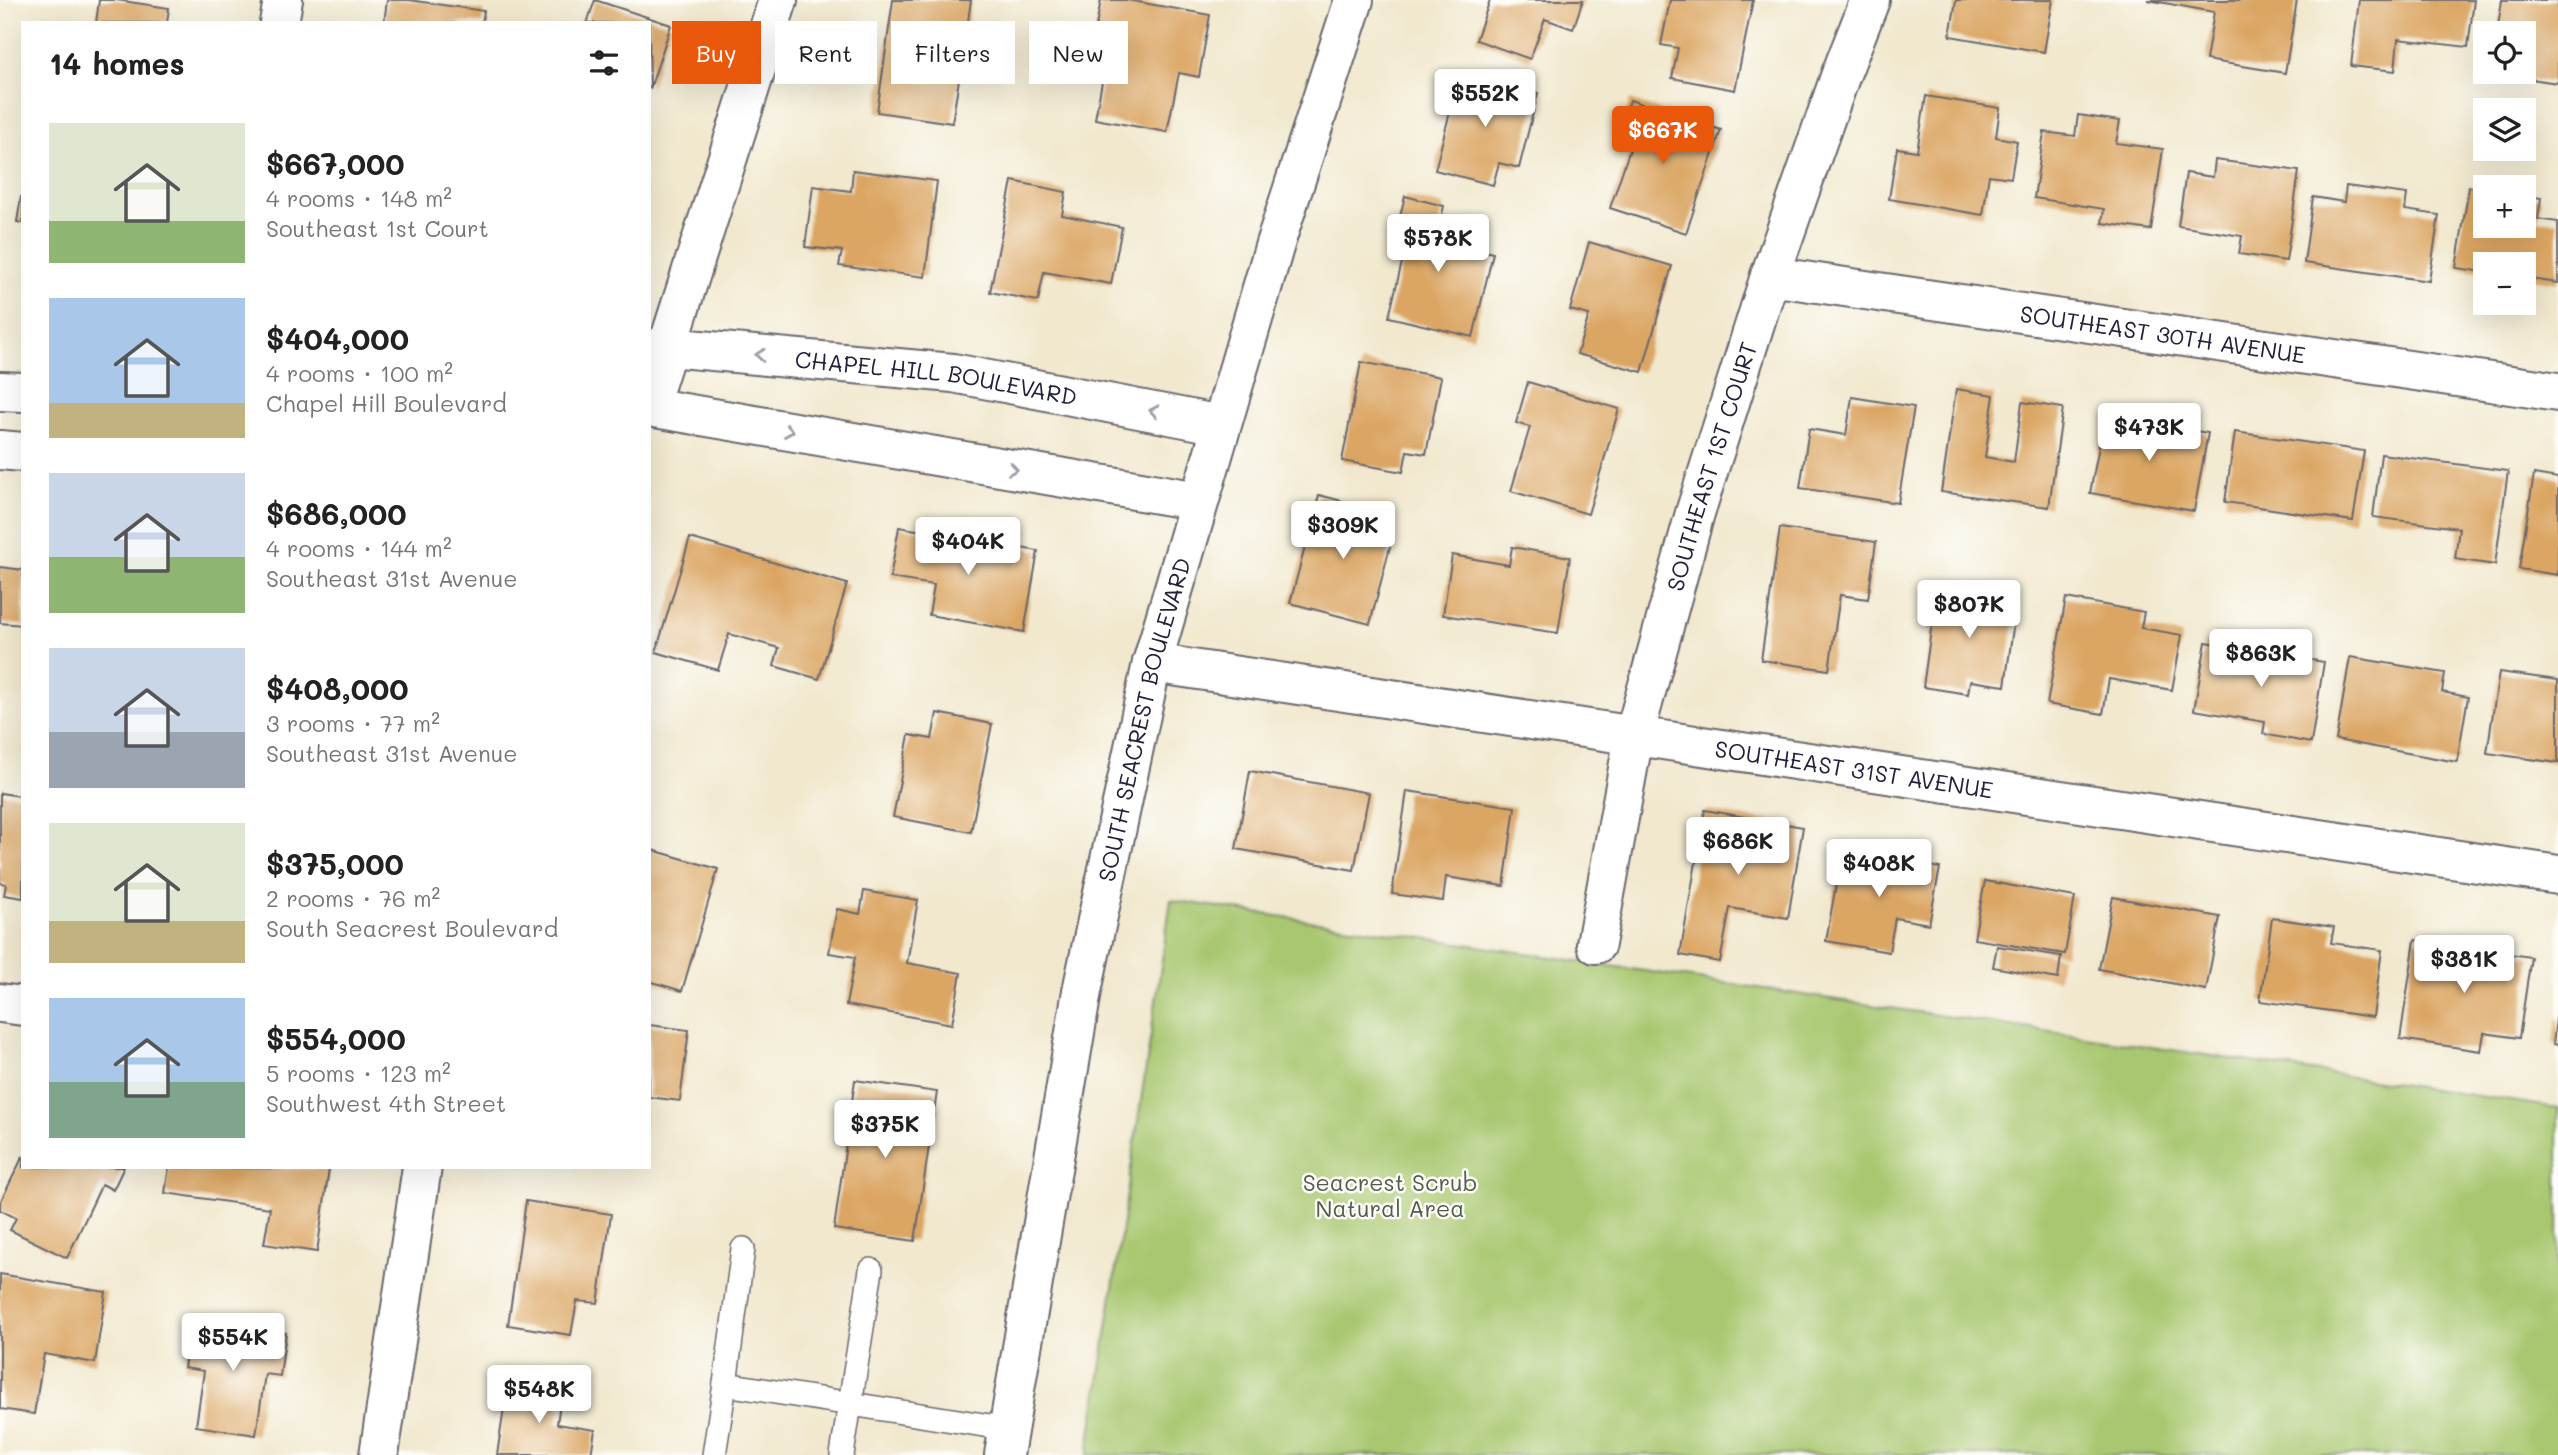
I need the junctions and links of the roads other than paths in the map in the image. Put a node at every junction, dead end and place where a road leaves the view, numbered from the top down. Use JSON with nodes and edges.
{"nodes":[{"id":1,"x":283,"y":0,"type":"edge"},
{"id":2,"x":778,"y":0,"type":"edge"},
{"id":3,"x":1354,"y":0,"type":"edge"},
{"id":4,"x":1870,"y":0,"type":"edge"},
{"id":5,"x":279,"y":21,"type":"edge"},
{"id":6,"x":1770,"y":276,"type":"junction"},
{"id":7,"x":659,"y":348,"type":"edge"},
{"id":8,"x":0,"y":391,"type":"edge"},
{"id":9,"x":21,"y":392,"type":"edge"},
{"id":10,"x":2558,"y":392,"type":"edge"},
{"id":11,"x":651,"y":394,"type":"edge"},
{"id":12,"x":651,"y":406,"type":"edge"},
{"id":13,"x":1221,"y":425,"type":"junction"},
{"id":14,"x":0,"y":450,"type":"edge"},
{"id":15,"x":21,"y":452,"type":"edge"},
{"id":16,"x":1199,"y":501,"type":"junction"},
{"id":17,"x":1152,"y":663,"type":"junction"},
{"id":18,"x":1634,"y":736,"type":"junction"},
{"id":19,"x":2558,"y":876,"type":"edge"},
{"id":20,"x":1596,"y":944,"type":"dead end"},
{"id":21,"x":0,"y":1003,"type":"edge"},
{"id":22,"x":21,"y":1006,"type":"edge"},
{"id":23,"x":422,"y":1169,"type":"edge"},
{"id":24,"x":743,"y":1249,"type":"dead end"},
{"id":25,"x":871,"y":1270,"type":"dead end"},
{"id":26,"x":725,"y":1384,"type":"junction"},
{"id":27,"x":851,"y":1404,"type":"junction"},
{"id":28,"x":1006,"y":1442,"type":"edge"},
{"id":29,"x":379,"y":1455,"type":"edge"},
{"id":30,"x":714,"y":1455,"type":"edge"},
{"id":31,"x":842,"y":1455,"type":"edge"}],
"edges":[{"from":1,"to":5,"type":"street"},
{"from":2,"to":7,"type":"street"},
{"from":3,"to":13,"type":"street","name":"SOUTH SEACREST BOULEVARD"},
{"from":4,"to":6,"type":"street","name":"SOUTHEAST 1ST COURT"},
{"from":6,"to":10,"type":"street","name":"SOUTHEAST 30TH AVENUE"},
{"from":6,"to":18,"type":"street","name":"SOUTHEAST 1ST COURT"},
{"from":7,"to":11,"type":"street"},
{"from":13,"to":7,"type":"street","name":"CHAPEL HILL BOULEVARD","one_way":true},
{"from":8,"to":9,"type":"street"},
{"from":12,"to":16,"type":"street","one_way":true},
{"from":13,"to":16,"type":"street","name":"SOUTH SEACREST BOULEVARD"},
{"from":14,"to":15,"type":"street"},
{"from":16,"to":17,"type":"street","name":"SOUTH SEACREST BOULEVARD"},
{"from":17,"to":18,"type":"street","name":"SOUTHEAST 31ST AVENUE"},
{"from":17,"to":28,"type":"street","name":"SOUTH SEACREST BOULEVARD"},
{"from":18,"to":19,"type":"street","name":"SOUTHEAST 31ST AVENUE"},
{"from":18,"to":20,"type":"street","name":"SOUTHEAST 1ST COURT"},
{"from":21,"to":22,"type":"street"},
{"from":23,"to":29,"type":"street"},
{"from":24,"to":26,"type":"lane"},
{"from":25,"to":27,"type":"lane"},
{"from":26,"to":27,"type":"lane"},
{"from":26,"to":30,"type":"lane"},
{"from":27,"to":28,"type":"lane"},
{"from":27,"to":31,"type":"lane"}]}
